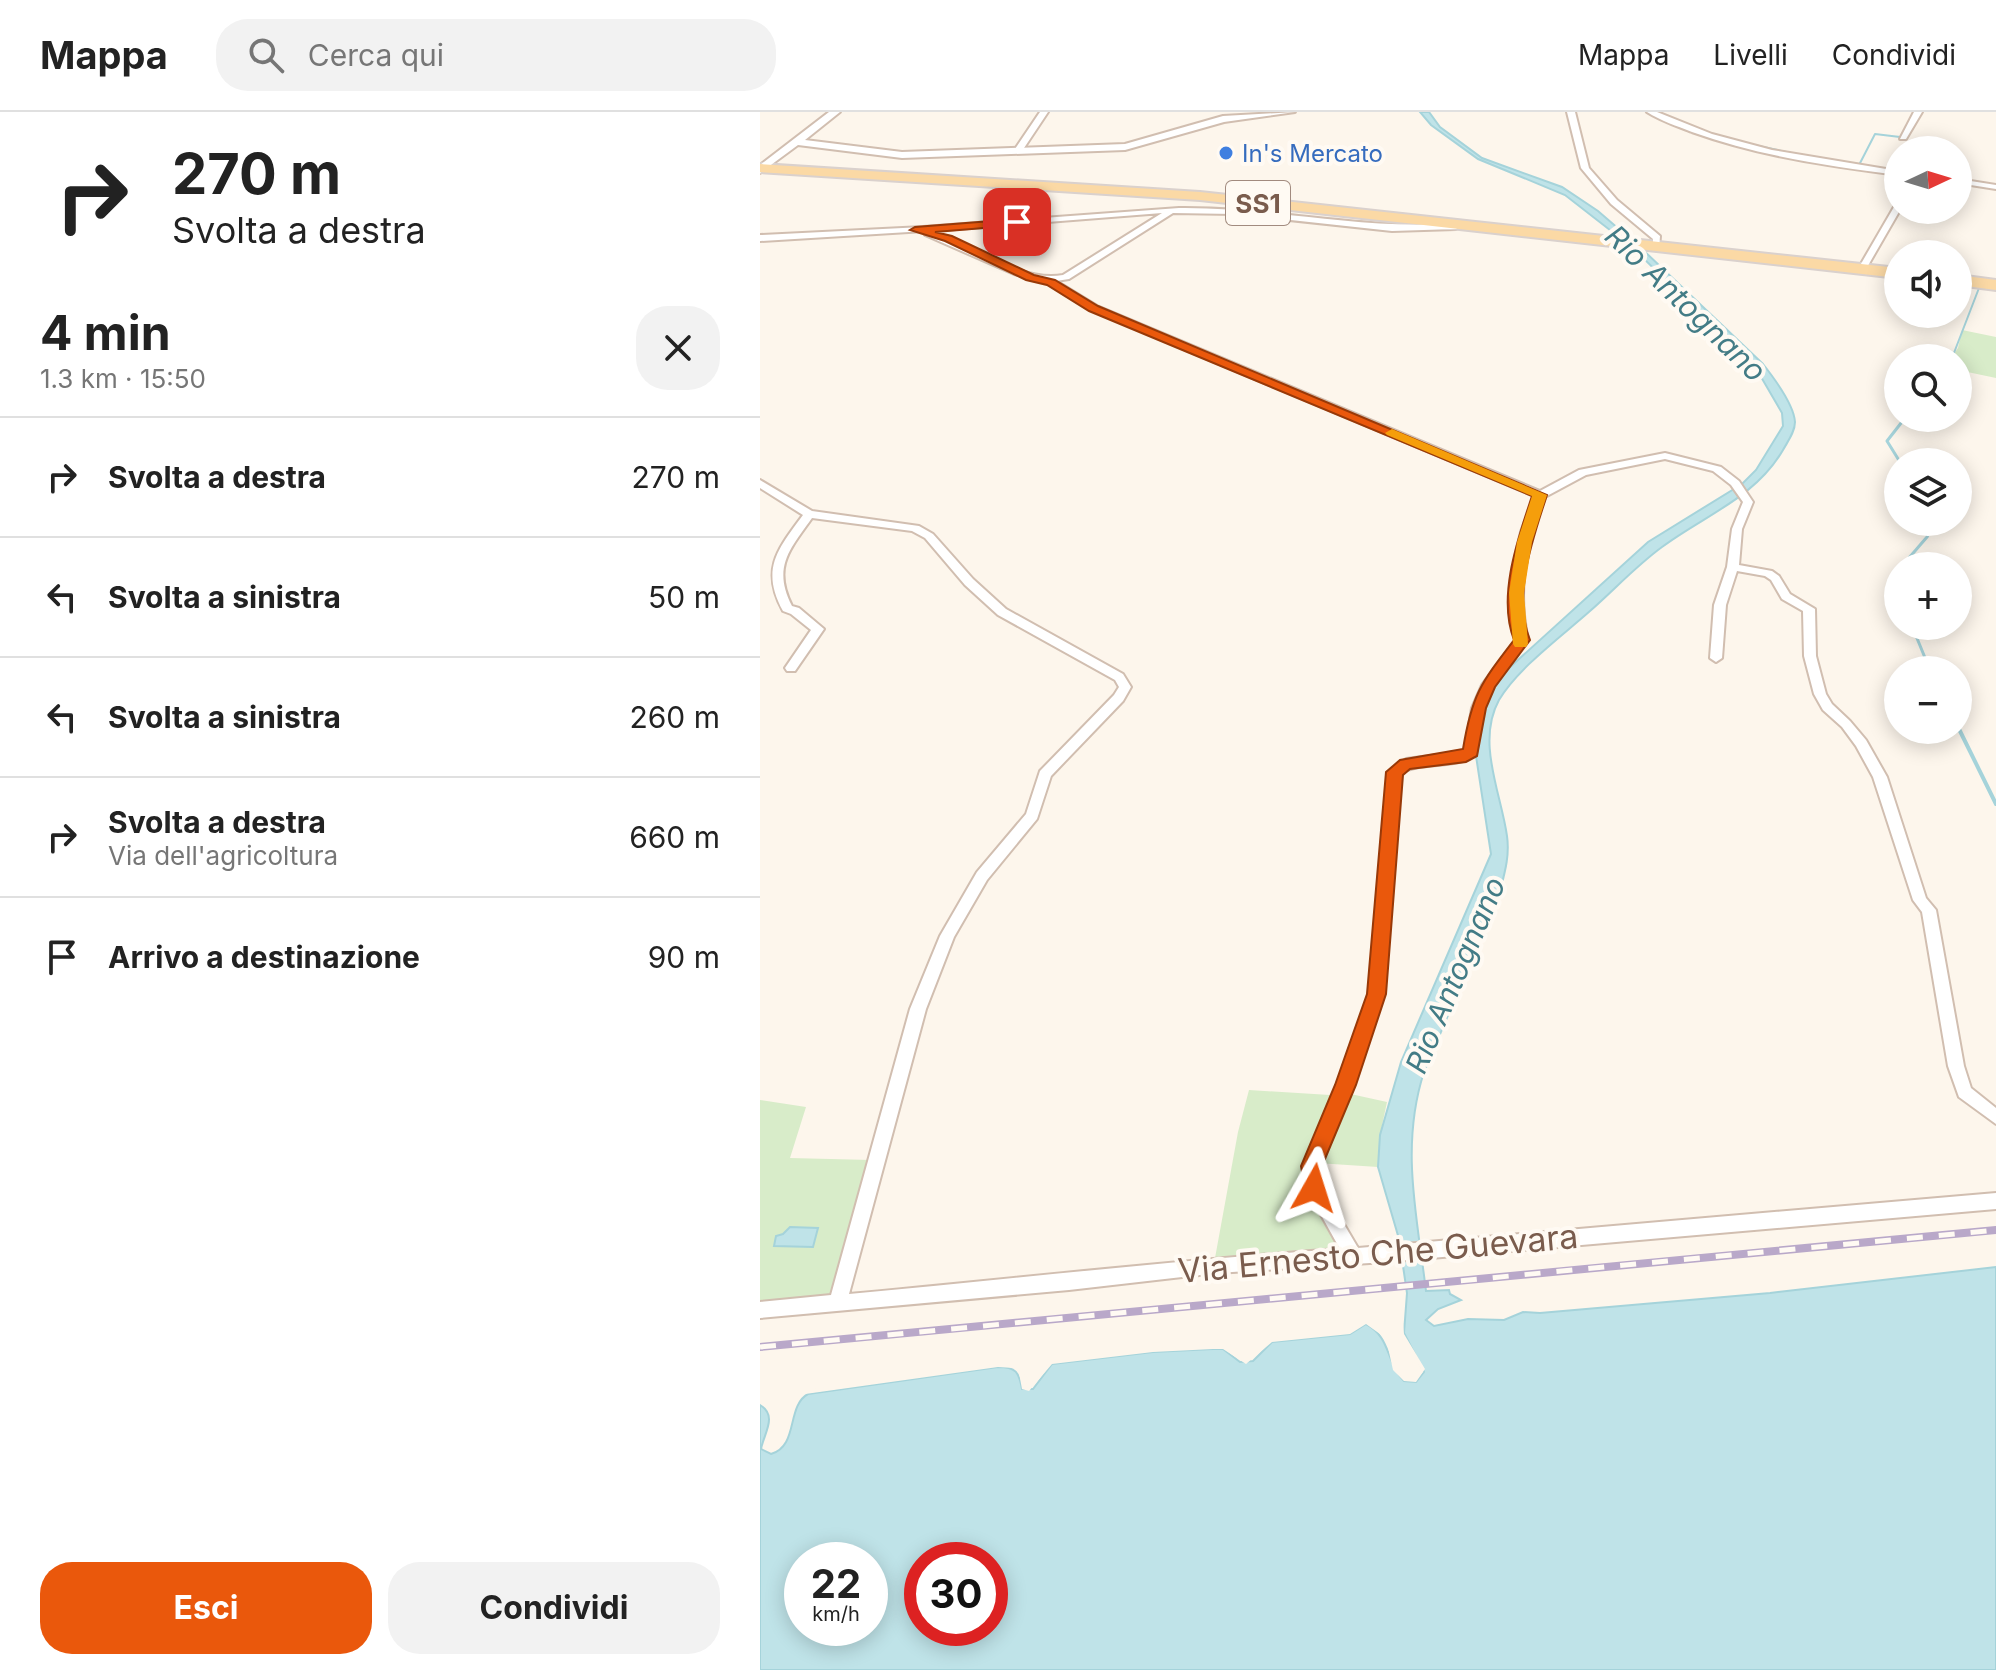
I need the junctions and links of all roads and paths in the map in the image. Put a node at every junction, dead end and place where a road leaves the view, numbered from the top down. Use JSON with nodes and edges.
{"nodes":[{"id":1,"x":835,"y":112,"type":"edge"},
{"id":2,"x":1044,"y":112,"type":"edge"},
{"id":3,"x":1290,"y":112,"type":"edge"},
{"id":4,"x":1571,"y":112,"type":"edge"},
{"id":5,"x":1651,"y":112,"type":"edge"},
{"id":6,"x":1918,"y":112,"type":"edge"},
{"id":7,"x":1904,"y":136,"type":"edge"},
{"id":8,"x":797,"y":142,"type":"junction"},
{"id":9,"x":1019,"y":149,"type":"junction"},
{"id":10,"x":781,"y":154,"type":"junction"},
{"id":11,"x":761,"y":169,"type":"edge"},
{"id":12,"x":797,"y":171,"type":"junction"},
{"id":13,"x":1884,"y":171,"type":"edge"},
{"id":14,"x":1972,"y":183,"type":"edge"},
{"id":15,"x":1996,"y":187,"type":"edge"},
{"id":16,"x":1173,"y":210,"type":"junction"},
{"id":17,"x":1888,"y":224,"type":"edge"},
{"id":18,"x":1456,"y":226,"type":"junction"},
{"id":19,"x":915,"y":230,"type":"junction"},
{"id":20,"x":760,"y":238,"type":"edge"},
{"id":21,"x":1654,"y":246,"type":"junction"},
{"id":22,"x":1862,"y":269,"type":"junction"},
{"id":23,"x":1884,"y":271,"type":"edge"},
{"id":24,"x":1051,"y":282,"type":"junction"},
{"id":25,"x":1972,"y":282,"type":"edge"},
{"id":26,"x":1996,"y":285,"type":"edge"},
{"id":27,"x":760,"y":483,"type":"edge"},
{"id":28,"x":1540,"y":495,"type":"junction"},
{"id":29,"x":809,"y":514,"type":"junction"},
{"id":30,"x":1733,"y":567,"type":"junction"},
{"id":31,"x":1716,"y":658,"type":"dead end"},
{"id":32,"x":791,"y":668,"type":"dead end"},
{"id":33,"x":1996,"y":1117,"type":"edge"},
{"id":34,"x":1996,"y":1201,"type":"edge"},
{"id":35,"x":1352,"y":1254,"type":"junction"},
{"id":36,"x":838,"y":1303,"type":"junction"},
{"id":37,"x":760,"y":1310,"type":"edge"}],
"edges":[{"from":1,"to":8,"type":"street"},
{"from":2,"to":9,"type":"street"},
{"from":3,"to":9,"type":"street"},
{"from":4,"to":21,"type":"street"},
{"from":5,"to":13,"type":"street"},
{"from":6,"to":7,"type":"street"},
{"from":8,"to":9,"type":"street"},
{"from":8,"to":10,"type":"street"},
{"from":10,"to":11,"type":"main road"},
{"from":10,"to":12,"type":"main road"},
{"from":11,"to":12,"type":"main road"},
{"from":12,"to":18,"type":"main road","number":"SS1"},
{"from":14,"to":15,"type":"street"},
{"from":16,"to":18,"type":"street"},
{"from":16,"to":19,"type":"street"},
{"from":16,"to":24,"type":"street"},
{"from":17,"to":22,"type":"street"},
{"from":18,"to":21,"type":"main road","number":"SS1"},
{"from":19,"to":20,"type":"street"},
{"from":19,"to":24,"type":"street"},
{"from":21,"to":22,"type":"main road","number":"SS1"},
{"from":22,"to":23,"type":"main road","number":"SS1"},
{"from":24,"to":28,"type":"street"},
{"from":25,"to":26,"type":"main road"},
{"from":27,"to":29,"type":"street"},
{"from":28,"to":30,"type":"street"},
{"from":28,"to":35,"type":"street"},
{"from":29,"to":32,"type":"street"},
{"from":29,"to":36,"type":"street"},
{"from":30,"to":31,"type":"street"},
{"from":30,"to":33,"type":"street"},
{"from":34,"to":35,"type":"street","name":"Via Ernesto Che Guevara"},
{"from":35,"to":36,"type":"street","name":"Via Ernesto Che Guevara"},
{"from":36,"to":37,"type":"street","name":"Via Ernesto Che Guevara"}]}
